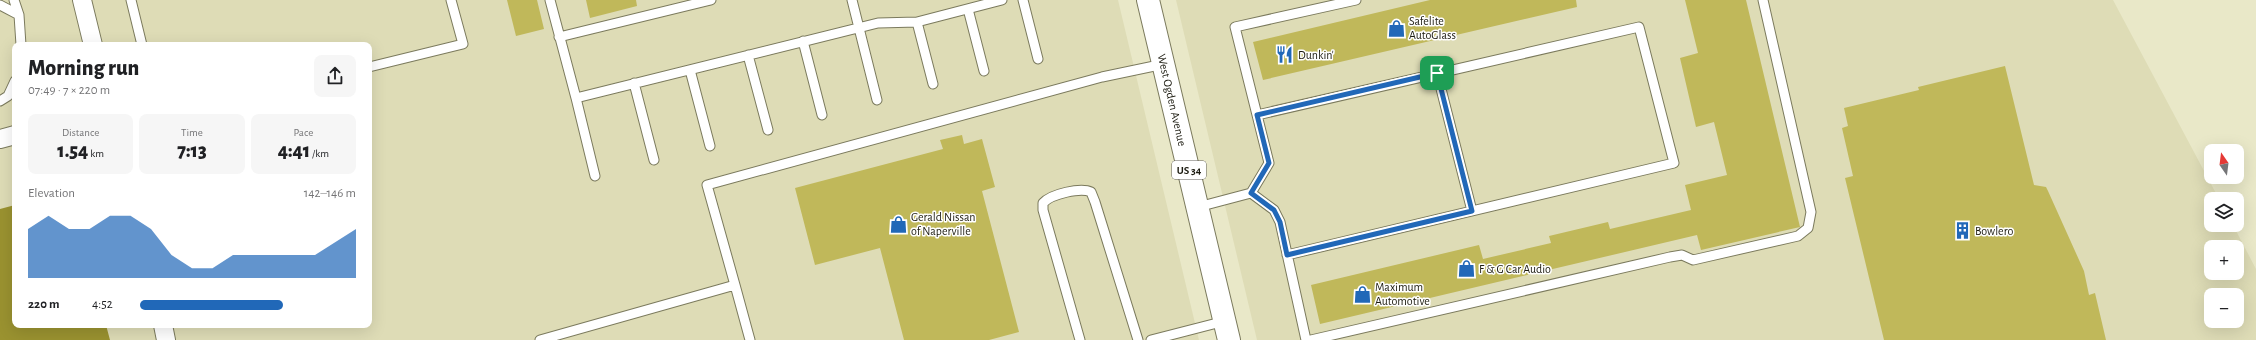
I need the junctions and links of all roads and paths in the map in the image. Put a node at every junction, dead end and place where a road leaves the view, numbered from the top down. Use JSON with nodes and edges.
{"nodes":[{"id":1,"x":14,"y":0,"type":"edge"},
{"id":2,"x":82,"y":0,"type":"edge"},
{"id":3,"x":131,"y":0,"type":"edge"},
{"id":4,"x":452,"y":0,"type":"edge"},
{"id":5,"x":550,"y":0,"type":"edge"},
{"id":6,"x":711,"y":0,"type":"edge"},
{"id":7,"x":852,"y":0,"type":"edge"},
{"id":8,"x":1002,"y":0,"type":"edge"},
{"id":9,"x":1023,"y":0,"type":"edge"},
{"id":10,"x":1148,"y":0,"type":"edge"},
{"id":11,"x":1356,"y":0,"type":"edge"},
{"id":12,"x":1763,"y":0,"type":"edge"},
{"id":13,"x":0,"y":5,"type":"edge"},
{"id":14,"x":968,"y":9,"type":"junction"},
{"id":15,"x":19,"y":15,"type":"junction"},
{"id":16,"x":917,"y":22,"type":"junction"},
{"id":17,"x":858,"y":28,"type":"junction"},
{"id":18,"x":560,"y":37,"type":"junction"},
{"id":19,"x":803,"y":41,"type":"junction"},
{"id":20,"x":21,"y":42,"type":"edge"},
{"id":21,"x":92,"y":42,"type":"edge"},
{"id":22,"x":141,"y":42,"type":"edge"},
{"id":23,"x":748,"y":55,"type":"junction"},
{"id":24,"x":1038,"y":59,"type":"dead end"},
{"id":25,"x":1164,"y":64,"type":"junction"},
{"id":26,"x":372,"y":66,"type":"edge"},
{"id":27,"x":690,"y":70,"type":"junction"},
{"id":28,"x":984,"y":71,"type":"dead end"},
{"id":29,"x":1437,"y":73,"type":"junction"},
{"id":30,"x":634,"y":83,"type":"junction"},
{"id":31,"x":933,"y":84,"type":"dead end"},
{"id":32,"x":12,"y":87,"type":"edge"},
{"id":33,"x":576,"y":98,"type":"junction"},
{"id":34,"x":876,"y":100,"type":"dead end"},
{"id":35,"x":0,"y":101,"type":"edge"},
{"id":36,"x":822,"y":115,"type":"dead end"},
{"id":37,"x":1257,"y":115,"type":"junction"},
{"id":38,"x":768,"y":130,"type":"dead end"},
{"id":39,"x":12,"y":136,"type":"edge"},
{"id":40,"x":0,"y":139,"type":"edge"},
{"id":41,"x":710,"y":146,"type":"dead end"},
{"id":42,"x":654,"y":160,"type":"dead end"},
{"id":43,"x":595,"y":176,"type":"dead end"},
{"id":44,"x":1251,"y":193,"type":"junction"},
{"id":45,"x":1198,"y":207,"type":"junction"},
{"id":46,"x":1472,"y":211,"type":"junction"},
{"id":47,"x":1287,"y":255,"type":"junction"},
{"id":48,"x":735,"y":286,"type":"junction"},
{"id":49,"x":164,"y":328,"type":"edge"},
{"id":50,"x":1227,"y":330,"type":"edge"},
{"id":51,"x":166,"y":340,"type":"edge"},
{"id":52,"x":540,"y":340,"type":"edge"},
{"id":53,"x":750,"y":340,"type":"edge"},
{"id":54,"x":1080,"y":340,"type":"edge"},
{"id":55,"x":1138,"y":340,"type":"edge"},
{"id":56,"x":1151,"y":340,"type":"edge"},
{"id":57,"x":1306,"y":340,"type":"edge"},
{"id":58,"x":1311,"y":340,"type":"edge"}],
"edges":[{"from":1,"to":15,"type":"lane"},
{"from":2,"to":21,"type":"street"},
{"from":3,"to":22,"type":"lane"},
{"from":4,"to":26,"type":"lane"},
{"from":5,"to":18,"type":"lane"},
{"from":6,"to":18,"type":"lane"},
{"from":7,"to":17,"type":"lane"},
{"from":8,"to":14,"type":"lane"},
{"from":9,"to":24,"type":"lane"},
{"from":10,"to":25,"type":"main road","name":"West Ogden Avenue","number":"US 34"},
{"from":11,"to":37,"type":"lane"},
{"from":12,"to":58,"type":"lane"},
{"from":13,"to":15,"type":"lane"},
{"from":14,"to":16,"type":"lane"},
{"from":14,"to":28,"type":"lane"},
{"from":15,"to":20,"type":"lane"},
{"from":16,"to":17,"type":"lane"},
{"from":16,"to":31,"type":"lane"},
{"from":17,"to":19,"type":"lane"},
{"from":17,"to":34,"type":"lane"},
{"from":18,"to":33,"type":"lane"},
{"from":19,"to":23,"type":"lane"},
{"from":19,"to":36,"type":"lane"},
{"from":23,"to":27,"type":"lane"},
{"from":23,"to":38,"type":"lane"},
{"from":25,"to":45,"type":"main road","name":"West Ogden Avenue","number":"US 34"},
{"from":25,"to":48,"type":"lane"},
{"from":27,"to":30,"type":"lane"},
{"from":27,"to":41,"type":"lane"},
{"from":29,"to":37,"type":"lane"},
{"from":29,"to":46,"type":"lane"},
{"from":29,"to":46,"type":"lane"},
{"from":30,"to":33,"type":"lane"},
{"from":30,"to":42,"type":"lane"},
{"from":32,"to":35,"type":"lane"},
{"from":33,"to":43,"type":"lane"},
{"from":37,"to":44,"type":"lane"},
{"from":39,"to":40,"type":"street"},
{"from":44,"to":45,"type":"lane"},
{"from":44,"to":47,"type":"lane"},
{"from":45,"to":50,"type":"main road","name":"West Ogden Avenue","number":"US 34"},
{"from":46,"to":47,"type":"lane"},
{"from":47,"to":57,"type":"lane"},
{"from":48,"to":52,"type":"lane"},
{"from":48,"to":53,"type":"lane"},
{"from":49,"to":51,"type":"street"},
{"from":50,"to":56,"type":"lane"},
{"from":54,"to":55,"type":"lane"}]}
